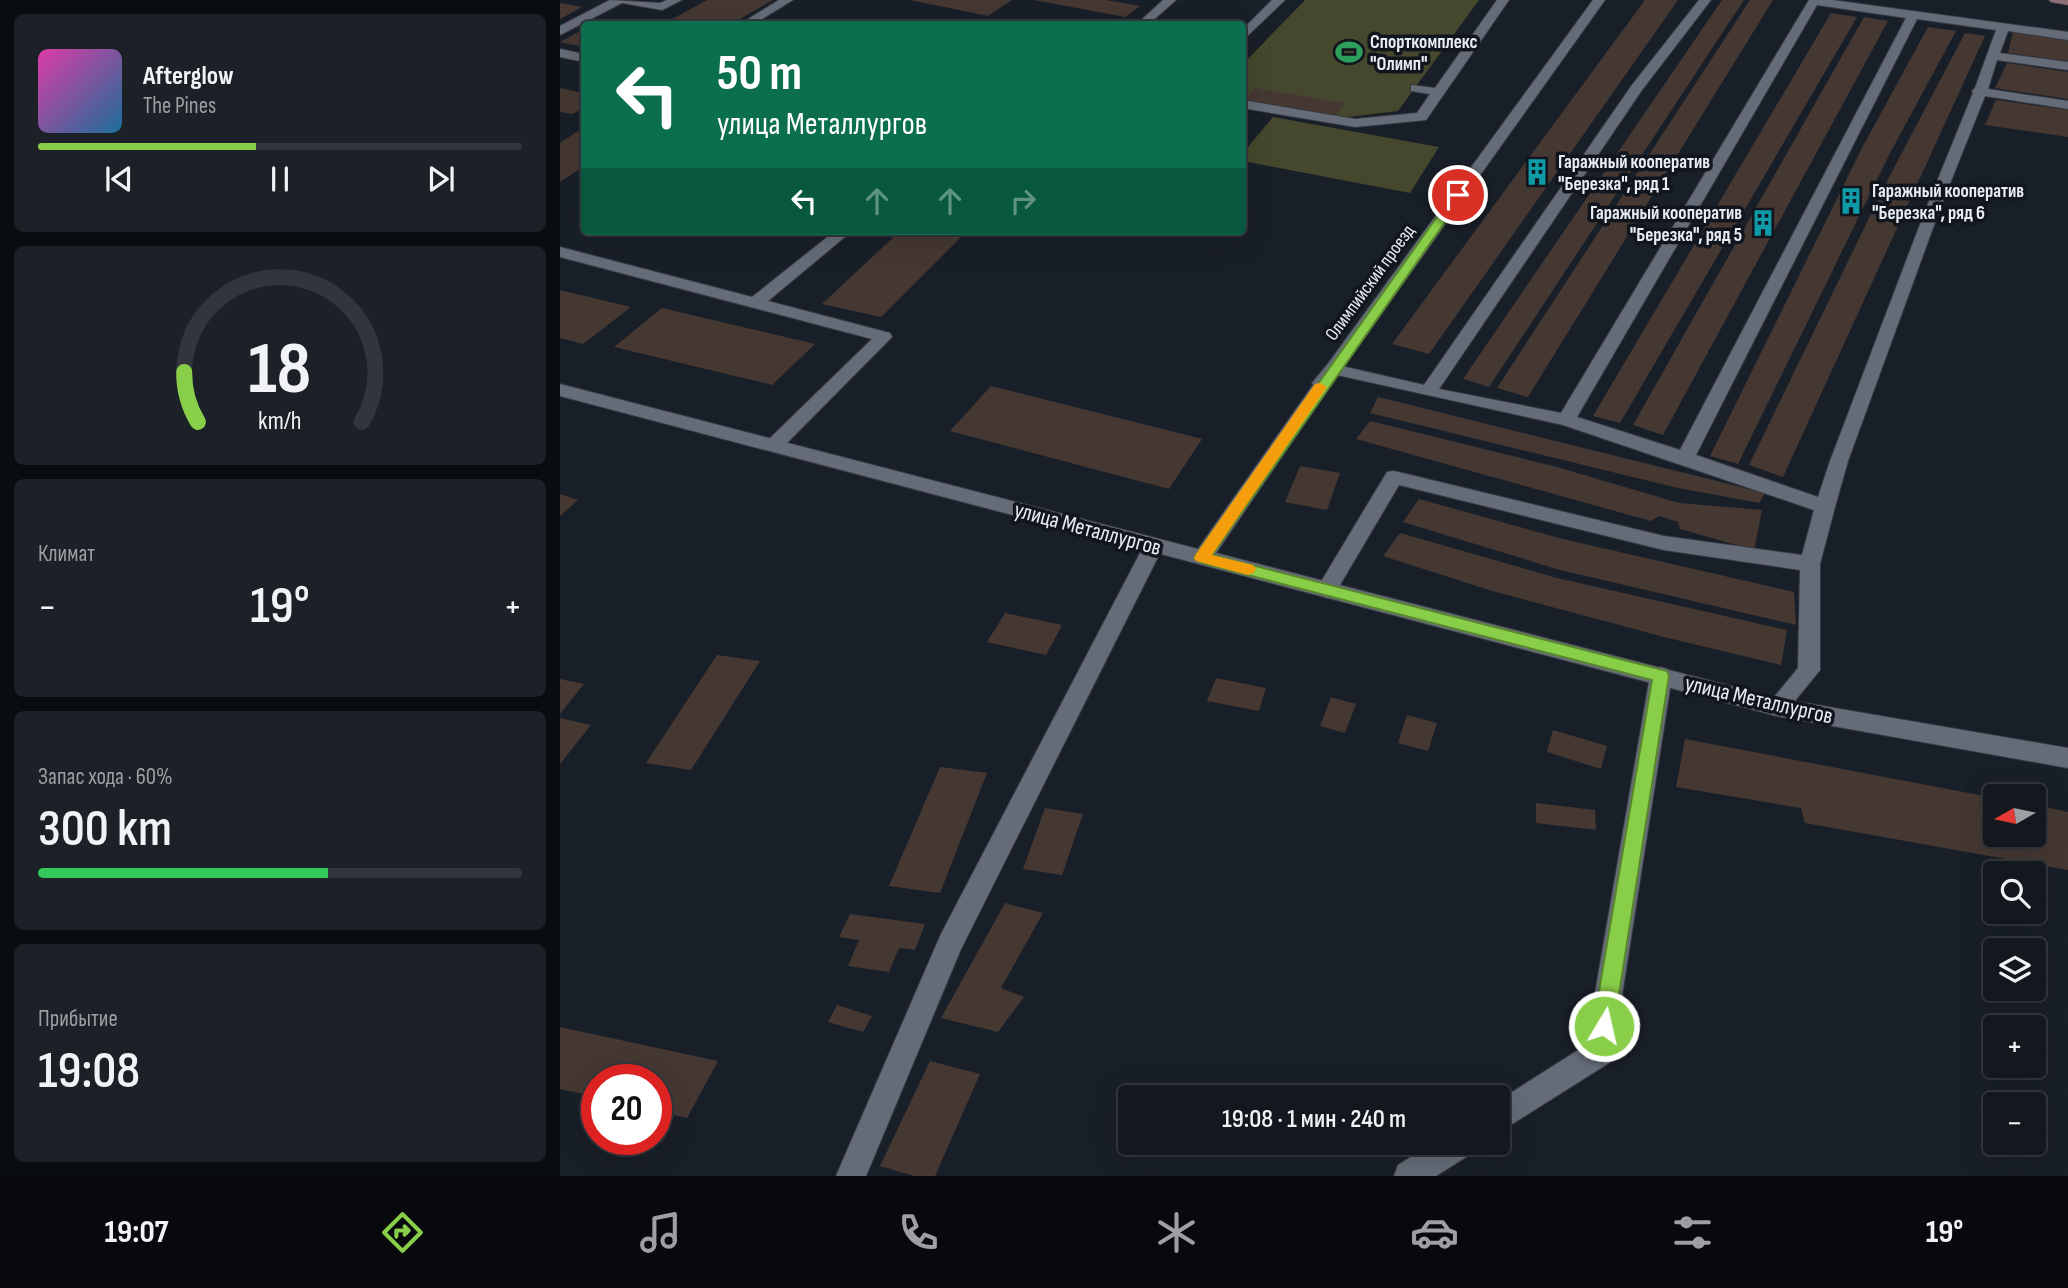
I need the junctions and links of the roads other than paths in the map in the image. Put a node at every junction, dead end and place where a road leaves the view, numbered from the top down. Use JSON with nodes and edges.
{"nodes":[{"id":1,"x":619,"y":0,"type":"edge"},
{"id":2,"x":624,"y":0,"type":"edge"},
{"id":3,"x":676,"y":0,"type":"edge"},
{"id":4,"x":787,"y":0,"type":"edge"},
{"id":5,"x":1170,"y":0,"type":"edge"},
{"id":6,"x":1279,"y":0,"type":"edge"},
{"id":7,"x":1503,"y":0,"type":"edge"},
{"id":8,"x":1599,"y":0,"type":"edge"},
{"id":9,"x":1705,"y":0,"type":"edge"},
{"id":10,"x":1812,"y":0,"type":"edge"},
{"id":11,"x":2055,"y":0,"type":"edge"},
{"id":12,"x":2068,"y":2,"type":"edge"},
{"id":13,"x":1913,"y":15,"type":"junction"},
{"id":14,"x":751,"y":21,"type":"edge"},
{"id":15,"x":1146,"y":21,"type":"edge"},
{"id":16,"x":2003,"y":27,"type":"junction"},
{"id":17,"x":560,"y":31,"type":"edge"},
{"id":18,"x":1248,"y":36,"type":"edge"},
{"id":19,"x":2068,"y":36,"type":"edge"},
{"id":20,"x":560,"y":53,"type":"edge"},
{"id":21,"x":1992,"y":56,"type":"junction"},
{"id":22,"x":581,"y":57,"type":"edge"},
{"id":23,"x":2068,"y":66,"type":"edge"},
{"id":24,"x":1416,"y":88,"type":"dead end"},
{"id":25,"x":1979,"y":91,"type":"junction"},
{"id":26,"x":1438,"y":92,"type":"junction"},
{"id":27,"x":1246,"y":105,"type":"edge"},
{"id":28,"x":2068,"y":105,"type":"edge"},
{"id":29,"x":839,"y":235,"type":"edge"},
{"id":30,"x":560,"y":253,"type":"edge"},
{"id":31,"x":757,"y":302,"type":"junction"},
{"id":32,"x":1333,"y":369,"type":"junction"},
{"id":33,"x":560,"y":390,"type":"edge"},
{"id":34,"x":1428,"y":392,"type":"junction"},
{"id":35,"x":1566,"y":420,"type":"junction"},
{"id":36,"x":773,"y":446,"type":"junction"},
{"id":37,"x":1685,"y":458,"type":"junction"},
{"id":38,"x":1825,"y":507,"type":"junction"},
{"id":39,"x":1150,"y":554,"type":"dead end"},
{"id":40,"x":1202,"y":558,"type":"junction"},
{"id":41,"x":1810,"y":564,"type":"junction"},
{"id":42,"x":1327,"y":590,"type":"junction"},
{"id":43,"x":1661,"y":676,"type":"junction"},
{"id":44,"x":1777,"y":707,"type":"junction"},
{"id":45,"x":2068,"y":758,"type":"edge"},
{"id":46,"x":1510,"y":1110,"type":"edge"},
{"id":47,"x":1441,"y":1155,"type":"edge"},
{"id":48,"x":851,"y":1176,"type":"edge"},
{"id":49,"x":1409,"y":1176,"type":"edge"}],
"edges":[{"from":1,"to":17,"type":"street"},
{"from":2,"to":3,"type":"street"},
{"from":4,"to":14,"type":"street"},
{"from":5,"to":15,"type":"street"},
{"from":6,"to":18,"type":"street"},
{"from":7,"to":26,"type":"street"},
{"from":8,"to":32,"type":"street","name":"Олимпийский проезд"},
{"from":9,"to":34,"type":"street"},
{"from":10,"to":13,"type":"street"},
{"from":10,"to":35,"type":"street"},
{"from":11,"to":12,"type":"main road"},
{"from":13,"to":16,"type":"street"},
{"from":13,"to":37,"type":"street"},
{"from":16,"to":19,"type":"street"},
{"from":16,"to":21,"type":"street"},
{"from":20,"to":22,"type":"street"},
{"from":21,"to":23,"type":"street"},
{"from":21,"to":25,"type":"street"},
{"from":24,"to":26,"type":"street"},
{"from":25,"to":28,"type":"street"},
{"from":25,"to":38,"type":"street"},
{"from":26,"to":27,"type":"street"},
{"from":29,"to":31,"type":"street"},
{"from":30,"to":31,"type":"street"},
{"from":31,"to":36,"type":"street"},
{"from":32,"to":34,"type":"street"},
{"from":32,"to":40,"type":"street","name":"Олимпийский проезд"},
{"from":33,"to":36,"type":"street","name":"улица Металлургов"},
{"from":34,"to":35,"type":"street"},
{"from":35,"to":37,"type":"street"},
{"from":36,"to":40,"type":"street","name":"улица Металлургов"},
{"from":37,"to":38,"type":"street"},
{"from":38,"to":41,"type":"street"},
{"from":39,"to":48,"type":"street"},
{"from":40,"to":42,"type":"street","name":"улица Металлургов"},
{"from":41,"to":42,"type":"street"},
{"from":41,"to":44,"type":"street"},
{"from":42,"to":43,"type":"street","name":"улица Металлургов"},
{"from":43,"to":44,"type":"street","name":"улица Металлургов"},
{"from":43,"to":46,"type":"street"},
{"from":44,"to":45,"type":"street","name":"улица Металлургов"},
{"from":47,"to":49,"type":"street"}]}
